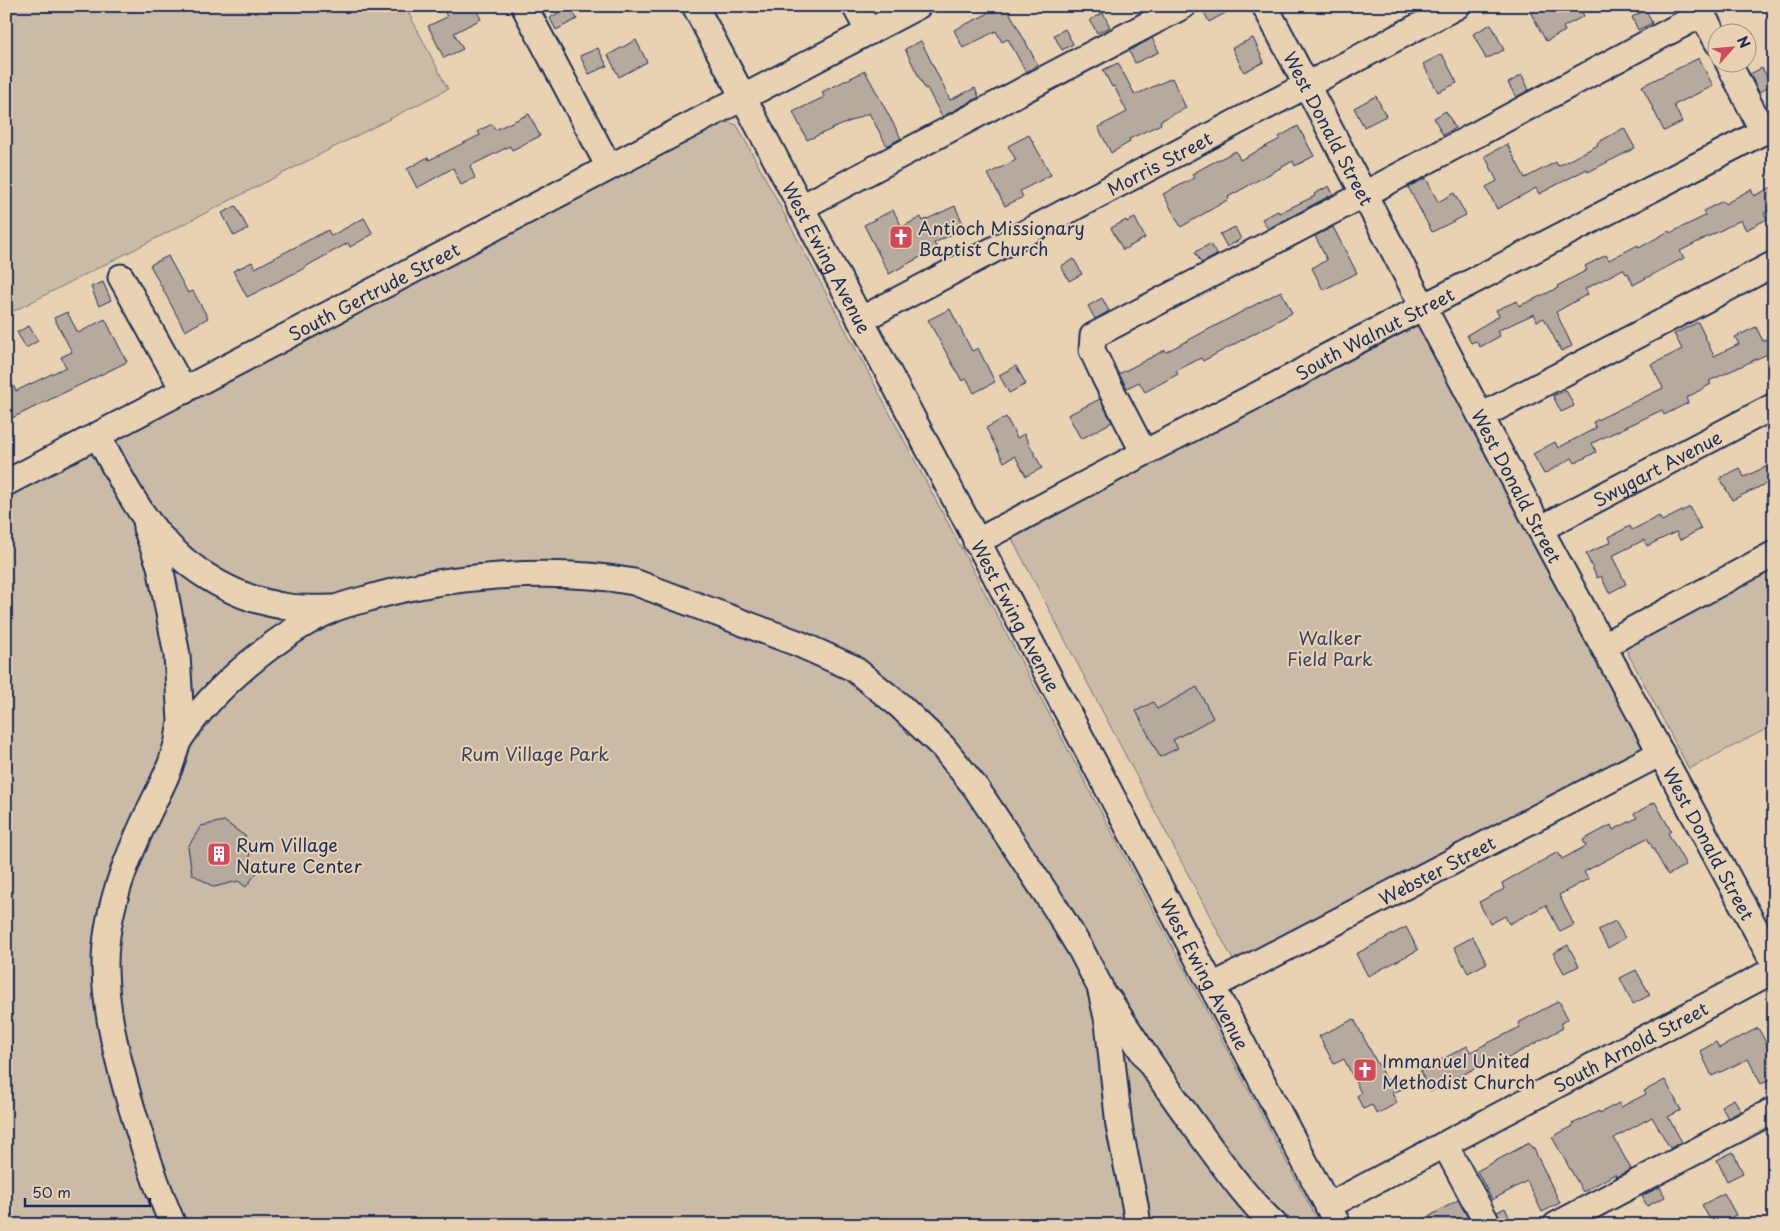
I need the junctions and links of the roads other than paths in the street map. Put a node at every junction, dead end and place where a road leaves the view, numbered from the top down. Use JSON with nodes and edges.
{"nodes":[{"id":1,"x":524,"y":6,"type":"edge"},
{"id":2,"x":695,"y":6,"type":"edge"},
{"id":3,"x":855,"y":6,"type":"edge"},
{"id":4,"x":918,"y":6,"type":"edge"},
{"id":5,"x":1183,"y":6,"type":"edge"},
{"id":6,"x":1265,"y":6,"type":"edge"},
{"id":7,"x":1457,"y":6,"type":"edge"},
{"id":8,"x":1700,"y":10,"type":"edge"},
{"id":9,"x":1708,"y":25,"type":"edge"},
{"id":10,"x":869,"y":32,"type":"junction"},
{"id":11,"x":1734,"y":72,"type":"edge"},
{"id":12,"x":1306,"y":86,"type":"junction"},
{"id":13,"x":742,"y":98,"type":"junction"},
{"id":14,"x":1768,"y":129,"type":"edge"},
{"id":15,"x":609,"y":167,"type":"junction"},
{"id":16,"x":1363,"y":195,"type":"junction"},
{"id":17,"x":800,"y":208,"type":"junction"},
{"id":18,"x":1774,"y":264,"type":"edge"},
{"id":19,"x":121,"y":277,"type":"dead end"},
{"id":20,"x":1423,"y":307,"type":"junction"},
{"id":21,"x":860,"y":320,"type":"junction"},
{"id":22,"x":184,"y":391,"type":"junction"},
{"id":23,"x":1774,"y":406,"type":"edge"},
{"id":24,"x":1481,"y":416,"type":"junction"},
{"id":25,"x":98,"y":436,"type":"junction"},
{"id":26,"x":1144,"y":453,"type":"junction"},
{"id":27,"x":6,"y":483,"type":"edge"},
{"id":28,"x":137,"y":504,"type":"junction"},
{"id":29,"x":1540,"y":529,"type":"junction"},
{"id":30,"x":976,"y":542,"type":"junction"},
{"id":31,"x":1774,"y":554,"type":"edge"},
{"id":32,"x":334,"y":608,"type":"junction"},
{"id":33,"x":1604,"y":645,"type":"junction"},
{"id":34,"x":178,"y":740,"type":"junction"},
{"id":35,"x":1661,"y":753,"type":"junction"},
{"id":36,"x":1774,"y":964,"type":"edge"},
{"id":37,"x":1774,"y":970,"type":"edge"},
{"id":38,"x":1212,"y":986,"type":"junction"},
{"id":39,"x":1100,"y":987,"type":"junction"},
{"id":40,"x":1774,"y":1110,"type":"edge"},
{"id":41,"x":1446,"y":1145,"type":"junction"},
{"id":42,"x":1333,"y":1216,"type":"edge"},
{"id":43,"x":173,"y":1225,"type":"edge"},
{"id":44,"x":1138,"y":1225,"type":"edge"},
{"id":45,"x":1275,"y":1225,"type":"edge"},
{"id":46,"x":1488,"y":1225,"type":"edge"},
{"id":47,"x":1556,"y":1225,"type":"edge"}],
"edges":[{"from":1,"to":15,"type":"street"},
{"from":2,"to":13,"type":"street","name":"West Ewing Avenue"},
{"from":3,"to":10,"type":"street"},
{"from":4,"to":10,"type":"street","name":"South Gertrude Street"},
{"from":5,"to":17,"type":"street"},
{"from":6,"to":12,"type":"street","name":"West Donald Street"},
{"from":7,"to":12,"type":"street","name":"Morris Street"},
{"from":8,"to":9,"type":"street"},
{"from":8,"to":16,"type":"street"},
{"from":10,"to":13,"type":"street","name":"South Gertrude Street"},
{"from":11,"to":14,"type":"street"},
{"from":12,"to":16,"type":"street","name":"West Donald Street"},
{"from":12,"to":21,"type":"street","name":"Morris Street"},
{"from":13,"to":15,"type":"street","name":"South Gertrude Street"},
{"from":13,"to":17,"type":"street","name":"West Ewing Avenue"},
{"from":14,"to":20,"type":"street","name":"South Walnut Street"},
{"from":15,"to":22,"type":"street","name":"South Gertrude Street"},
{"from":16,"to":20,"type":"street","name":"West Donald Street"},
{"from":16,"to":26,"type":"street"},
{"from":17,"to":21,"type":"street","name":"West Ewing Avenue"},
{"from":18,"to":24,"type":"street"},
{"from":19,"to":22,"type":"street"},
{"from":20,"to":24,"type":"street","name":"West Donald Street"},
{"from":20,"to":26,"type":"street","name":"South Walnut Street"},
{"from":21,"to":30,"type":"street","name":"West Ewing Avenue"},
{"from":22,"to":25,"type":"street","name":"South Gertrude Street"},
{"from":23,"to":29,"type":"street","name":"Swygart Avenue"},
{"from":24,"to":29,"type":"street","name":"West Donald Street"},
{"from":25,"to":27,"type":"street","name":"South Gertrude Street"},
{"from":25,"to":28,"type":"street"},
{"from":26,"to":30,"type":"street","name":"South Walnut Street"},
{"from":28,"to":32,"type":"street"},
{"from":28,"to":34,"type":"street"},
{"from":29,"to":33,"type":"street","name":"West Donald Street"},
{"from":30,"to":38,"type":"street","name":"West Ewing Avenue"},
{"from":31,"to":33,"type":"street"},
{"from":32,"to":34,"type":"street"},
{"from":32,"to":39,"type":"street"},
{"from":33,"to":35,"type":"street","name":"West Donald Street"},
{"from":34,"to":43,"type":"street"},
{"from":35,"to":36,"type":"street","name":"West Donald Street"},
{"from":35,"to":38,"type":"street","name":"Webster Street"},
{"from":37,"to":41,"type":"street","name":"South Arnold Street"},
{"from":38,"to":42,"type":"street","name":"West Ewing Avenue"},
{"from":39,"to":44,"type":"street"},
{"from":39,"to":45,"type":"street"},
{"from":40,"to":47,"type":"street"},
{"from":41,"to":42,"type":"street","name":"South Arnold Street"},
{"from":41,"to":46,"type":"street"}]}
